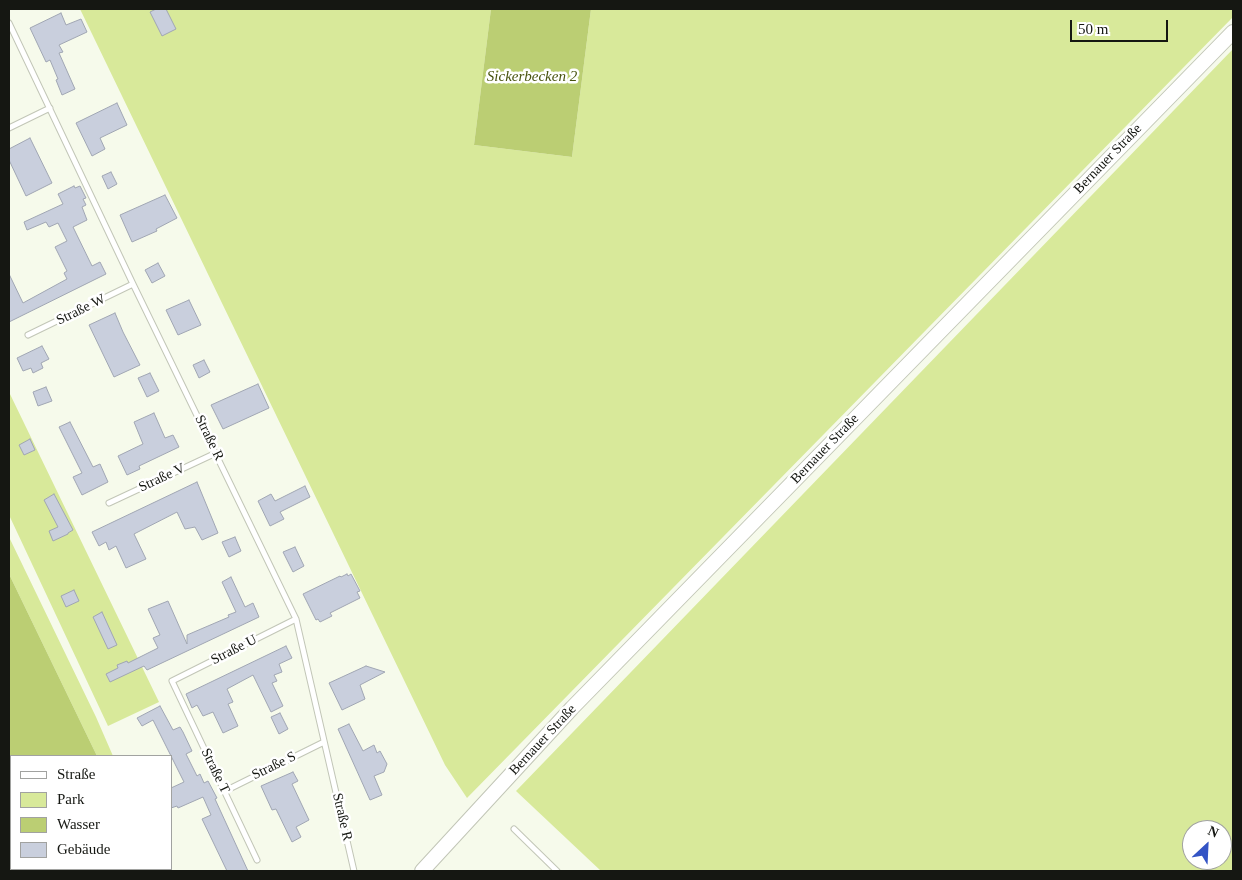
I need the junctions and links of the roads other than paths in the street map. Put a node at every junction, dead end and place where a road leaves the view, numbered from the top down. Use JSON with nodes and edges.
{"nodes":[{"id":1,"x":9,"y":23,"type":"edge"},
{"id":2,"x":1233,"y":32,"type":"edge"},
{"id":3,"x":50,"y":108,"type":"junction"},
{"id":4,"x":9,"y":128,"type":"edge"},
{"id":5,"x":133,"y":284,"type":"junction"},
{"id":6,"x":28,"y":335,"type":"dead end"},
{"id":7,"x":216,"y":453,"type":"junction"},
{"id":8,"x":108,"y":503,"type":"dead end"},
{"id":9,"x":296,"y":619,"type":"junction"},
{"id":10,"x":172,"y":681,"type":"joint"},
{"id":11,"x":324,"y":742,"type":"junction"},
{"id":12,"x":224,"y":791,"type":"junction"},
{"id":13,"x":514,"y":829,"type":"dead end"},
{"id":14,"x":258,"y":860,"type":"dead end"},
{"id":15,"x":354,"y":871,"type":"edge"},
{"id":16,"x":422,"y":871,"type":"edge"},
{"id":17,"x":557,"y":871,"type":"edge"}],
"edges":[{"from":1,"to":3,"type":"lane","name":"Straße R"},
{"from":2,"to":16,"type":"main road","name":"Bernauer Straße"},
{"from":3,"to":4,"type":"lane"},
{"from":3,"to":5,"type":"lane","name":"Straße R"},
{"from":5,"to":6,"type":"lane","name":"Straße W"},
{"from":5,"to":7,"type":"lane","name":"Straße R"},
{"from":7,"to":8,"type":"lane","name":"Straße V"},
{"from":7,"to":9,"type":"lane","name":"Straße R"},
{"from":9,"to":10,"type":"lane","name":"Straße U"},
{"from":9,"to":11,"type":"lane","name":"Straße R"},
{"from":10,"to":12,"type":"lane","name":"Straße T"},
{"from":11,"to":12,"type":"lane","name":"Straße S"},
{"from":11,"to":15,"type":"lane","name":"Straße R"},
{"from":12,"to":14,"type":"lane","name":"Straße T"},
{"from":13,"to":17,"type":"lane"}]}
